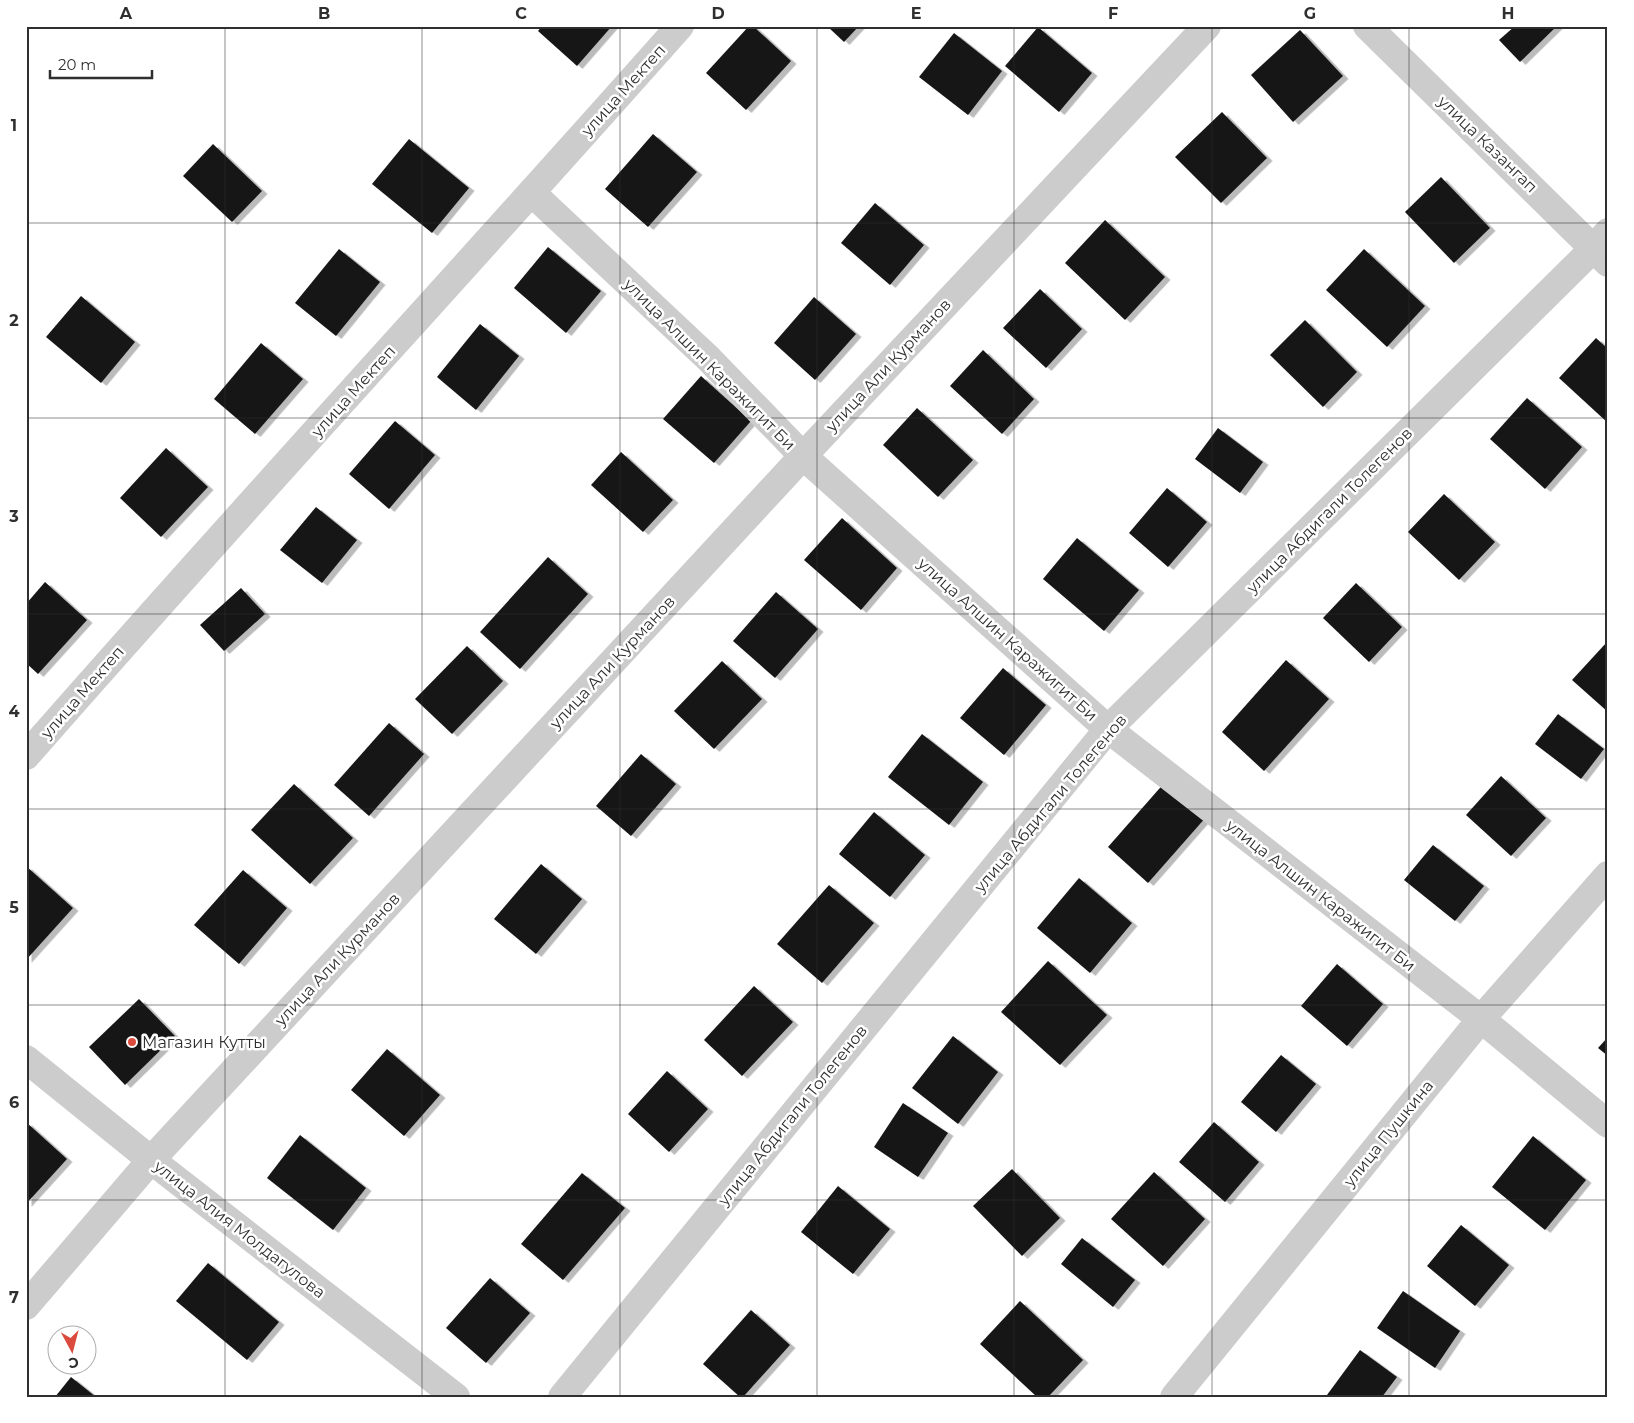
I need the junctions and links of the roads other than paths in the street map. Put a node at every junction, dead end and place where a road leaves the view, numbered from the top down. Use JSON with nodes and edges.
{"nodes":[{"id":1,"x":680,"y":26,"type":"edge"},
{"id":2,"x":1207,"y":26,"type":"edge"},
{"id":3,"x":1367,"y":26,"type":"edge"},
{"id":4,"x":532,"y":193,"type":"junction"},
{"id":5,"x":1603,"y":248,"type":"edge"},
{"id":6,"x":803,"y":456,"type":"junction"},
{"id":7,"x":1108,"y":728,"type":"junction"},
{"id":8,"x":26,"y":756,"type":"edge"},
{"id":9,"x":1608,"y":875,"type":"edge"},
{"id":10,"x":1480,"y":1020,"type":"junction"},
{"id":11,"x":26,"y":1059,"type":"edge"},
{"id":12,"x":1608,"y":1124,"type":"edge"},
{"id":13,"x":151,"y":1160,"type":"junction"},
{"id":14,"x":26,"y":1306,"type":"edge"},
{"id":15,"x":456,"y":1397,"type":"edge"},
{"id":16,"x":562,"y":1397,"type":"edge"},
{"id":17,"x":1174,"y":1397,"type":"edge"}],
"edges":[{"from":1,"to":4,"type":"street","name":"улица Мектеп"},
{"from":2,"to":6,"type":"street","name":"улица Али Курманов"},
{"from":3,"to":5,"type":"street","name":"улица Казангап"},
{"from":4,"to":6,"type":"street","name":"улица Алшин Каражигит Би"},
{"from":4,"to":8,"type":"street","name":"улица Мектеп"},
{"from":5,"to":7,"type":"street","name":"улица Абдигали Толегенов"},
{"from":6,"to":7,"type":"street","name":"улица Алшин Каражигит Би"},
{"from":6,"to":13,"type":"street","name":"улица Али Курманов"},
{"from":7,"to":10,"type":"street","name":"улица Алшин Каражигит Би"},
{"from":7,"to":16,"type":"street","name":"улица Абдигали Толегенов"},
{"from":9,"to":10,"type":"street","name":"улица Пушкина"},
{"from":10,"to":12,"type":"street","name":"улица Алшин Каражигит Би"},
{"from":10,"to":17,"type":"street","name":"улица Пушкина"},
{"from":11,"to":13,"type":"street","name":"улица Алия Молдагулова"},
{"from":13,"to":14,"type":"street","name":"улица Али Курманов"},
{"from":13,"to":15,"type":"street","name":"улица Алия Молдагулова"}]}
